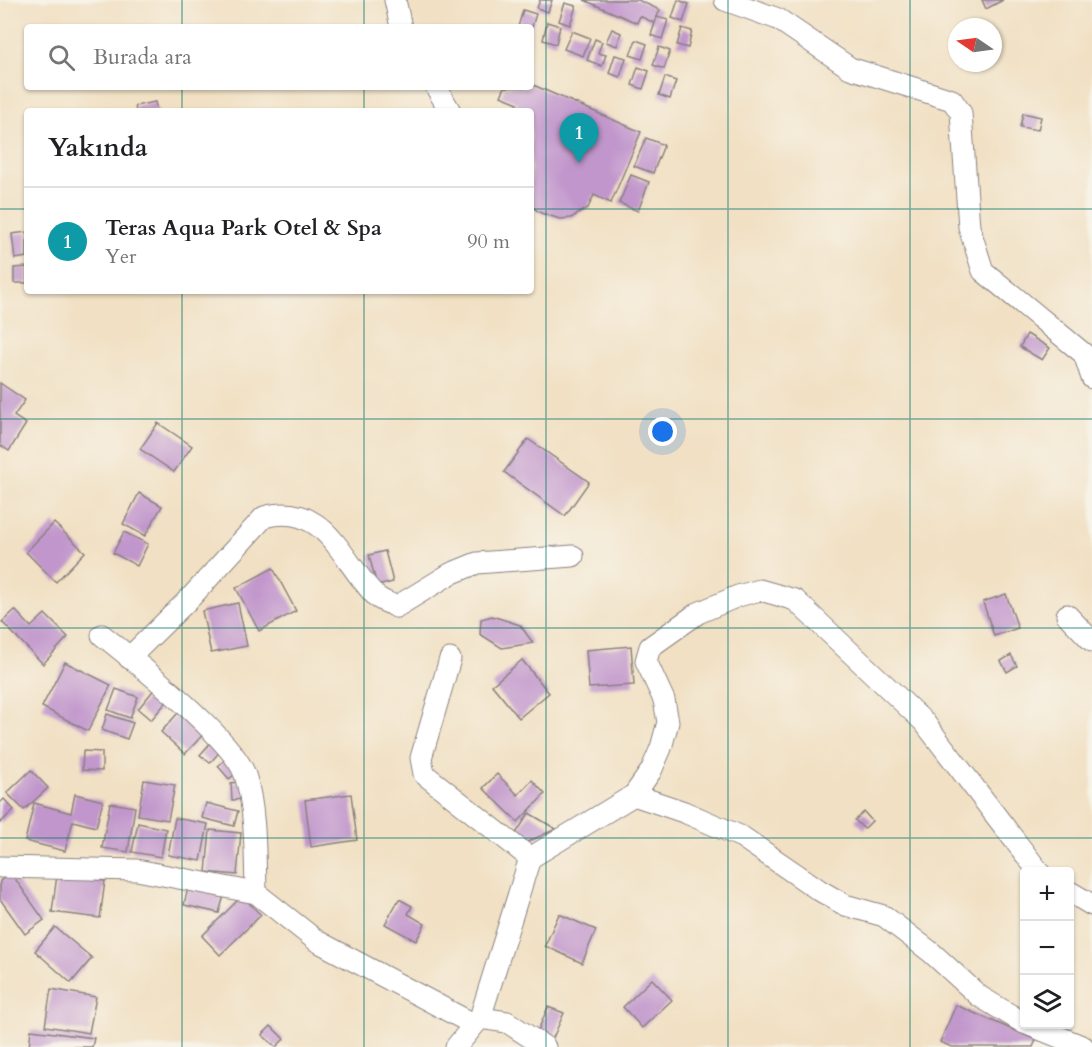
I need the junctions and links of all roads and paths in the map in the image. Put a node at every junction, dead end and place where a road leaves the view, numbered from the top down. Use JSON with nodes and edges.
{"nodes":[{"id":1,"x":395,"y":0,"type":"edge"},
{"id":2,"x":726,"y":0,"type":"edge"},
{"id":3,"x":400,"y":24,"type":"edge"},
{"id":4,"x":438,"y":90,"type":"edge"},
{"id":5,"x":448,"y":108,"type":"edge"},
{"id":6,"x":1092,"y":378,"type":"edge"},
{"id":7,"x":573,"y":556,"type":"dead end"},
{"id":8,"x":1067,"y":615,"type":"dead end"},
{"id":9,"x":102,"y":635,"type":"dead end"},
{"id":10,"x":1092,"y":641,"type":"edge"},
{"id":11,"x":129,"y":658,"type":"junction"},
{"id":12,"x":450,"y":659,"type":"dead end"},
{"id":13,"x":634,"y":795,"type":"junction"},
{"id":14,"x":530,"y":858,"type":"junction"},
{"id":15,"x":0,"y":867,"type":"edge"},
{"id":16,"x":1035,"y":867,"type":"edge"},
{"id":17,"x":256,"y":893,"type":"junction"},
{"id":18,"x":1074,"y":894,"type":"edge"},
{"id":19,"x":1092,"y":905,"type":"edge"},
{"id":20,"x":476,"y":1021,"type":"junction"},
{"id":21,"x":1020,"y":1021,"type":"edge"},
{"id":22,"x":1038,"y":1029,"type":"edge"},
{"id":23,"x":456,"y":1047,"type":"edge"},
{"id":24,"x":545,"y":1047,"type":"edge"},
{"id":25,"x":1084,"y":1047,"type":"edge"}],
"edges":[{"from":1,"to":3,"type":"street"},
{"from":2,"to":6,"type":"street"},
{"from":4,"to":5,"type":"street"},
{"from":7,"to":11,"type":"street"},
{"from":8,"to":10,"type":"street"},
{"from":9,"to":11,"type":"street"},
{"from":11,"to":17,"type":"street"},
{"from":12,"to":14,"type":"street"},
{"from":13,"to":14,"type":"street"},
{"from":13,"to":16,"type":"street"},
{"from":13,"to":21,"type":"street"},
{"from":14,"to":20,"type":"street"},
{"from":15,"to":17,"type":"street"},
{"from":17,"to":20,"type":"street"},
{"from":18,"to":19,"type":"street"},
{"from":20,"to":23,"type":"street"},
{"from":20,"to":24,"type":"street"},
{"from":22,"to":25,"type":"street"}]}
